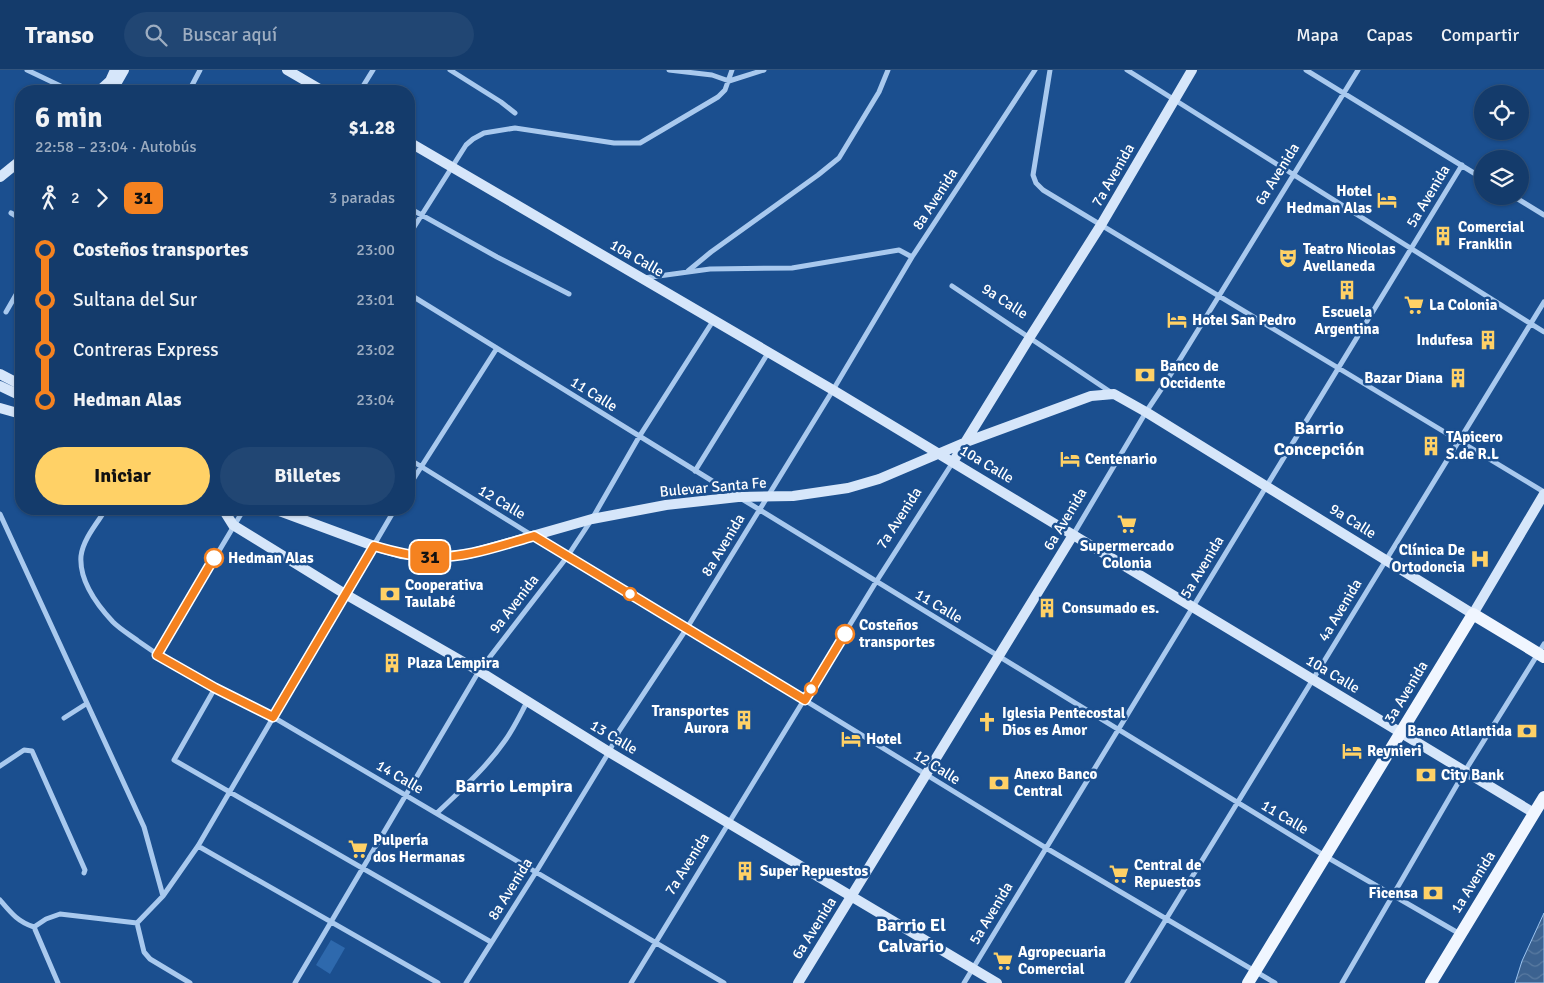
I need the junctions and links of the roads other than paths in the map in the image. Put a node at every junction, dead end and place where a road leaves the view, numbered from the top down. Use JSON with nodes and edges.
{"nodes":[{"id":1,"x":27,"y":70,"type":"edge"},
{"id":2,"x":115,"y":70,"type":"edge"},
{"id":3,"x":124,"y":70,"type":"edge"},
{"id":4,"x":200,"y":70,"type":"edge"},
{"id":5,"x":287,"y":70,"type":"edge"},
{"id":6,"x":373,"y":70,"type":"edge"},
{"id":7,"x":450,"y":70,"type":"edge"},
{"id":8,"x":669,"y":70,"type":"edge"},
{"id":9,"x":732,"y":70,"type":"edge"},
{"id":10,"x":764,"y":70,"type":"edge"},
{"id":11,"x":888,"y":70,"type":"edge"},
{"id":12,"x":1034,"y":70,"type":"edge"},
{"id":13,"x":1050,"y":70,"type":"edge"},
{"id":14,"x":1127,"y":70,"type":"edge"},
{"id":15,"x":1192,"y":70,"type":"edge"},
{"id":16,"x":1306,"y":70,"type":"edge"},
{"id":17,"x":1358,"y":70,"type":"edge"},
{"id":18,"x":729,"y":81,"type":"junction"},
{"id":19,"x":58,"y":85,"type":"edge"},
{"id":20,"x":106,"y":85,"type":"edge"},
{"id":21,"x":115,"y":85,"type":"edge"},
{"id":22,"x":193,"y":85,"type":"edge"},
{"id":23,"x":312,"y":85,"type":"edge"},
{"id":24,"x":364,"y":85,"type":"edge"},
{"id":25,"x":1344,"y":93,"type":"junction"},
{"id":26,"x":1173,"y":100,"type":"junction"},
{"id":27,"x":515,"y":113,"type":"dead end"},
{"id":28,"x":415,"y":146,"type":"edge"},
{"id":29,"x":15,"y":158,"type":"edge"},
{"id":30,"x":15,"y":165,"type":"edge"},
{"id":31,"x":1462,"y":165,"type":"junction"},
{"id":32,"x":451,"y":167,"type":"junction"},
{"id":33,"x":0,"y":169,"type":"edge"},
{"id":34,"x":1474,"y":173,"type":"edge"},
{"id":35,"x":1294,"y":175,"type":"junction"},
{"id":36,"x":0,"y":177,"type":"edge"},
{"id":37,"x":1528,"y":205,"type":"edge"},
{"id":38,"x":415,"y":212,"type":"edge"},
{"id":39,"x":11,"y":213,"type":"dead end"},
{"id":40,"x":15,"y":215,"type":"edge"},
{"id":41,"x":421,"y":215,"type":"junction"},
{"id":42,"x":1544,"y":215,"type":"edge"},
{"id":43,"x":415,"y":225,"type":"edge"},
{"id":44,"x":1102,"y":225,"type":"junction"},
{"id":45,"x":1411,"y":248,"type":"junction"},
{"id":46,"x":912,"y":257,"type":"junction"},
{"id":47,"x":688,"y":271,"type":"junction"},
{"id":48,"x":640,"y":279,"type":"junction"},
{"id":49,"x":952,"y":286,"type":"dead end"},
{"id":50,"x":569,"y":294,"type":"dead end"},
{"id":51,"x":15,"y":296,"type":"edge"},
{"id":52,"x":1219,"y":296,"type":"junction"},
{"id":53,"x":415,"y":298,"type":"edge"},
{"id":54,"x":1544,"y":302,"type":"edge"},
{"id":55,"x":6,"y":312,"type":"dead end"},
{"id":56,"x":713,"y":321,"type":"junction"},
{"id":57,"x":1531,"y":324,"type":"junction"},
{"id":58,"x":1544,"y":332,"type":"edge"},
{"id":59,"x":1030,"y":337,"type":"junction"},
{"id":60,"x":497,"y":348,"type":"junction"},
{"id":61,"x":768,"y":352,"type":"junction"},
{"id":62,"x":1338,"y":368,"type":"junction"},
{"id":63,"x":0,"y":374,"type":"edge"},
{"id":64,"x":15,"y":382,"type":"edge"},
{"id":65,"x":0,"y":386,"type":"edge"},
{"id":66,"x":833,"y":390,"type":"junction"},
{"id":67,"x":15,"y":393,"type":"edge"},
{"id":68,"x":1114,"y":394,"type":"junction"},
{"id":69,"x":0,"y":408,"type":"edge"},
{"id":70,"x":15,"y":412,"type":"edge"},
{"id":71,"x":1146,"y":412,"type":"junction"},
{"id":72,"x":639,"y":436,"type":"junction"},
{"id":73,"x":1458,"y":440,"type":"junction"},
{"id":74,"x":966,"y":442,"type":"junction"},
{"id":75,"x":938,"y":453,"type":"junction"},
{"id":76,"x":953,"y":462,"type":"junction"},
{"id":77,"x":415,"y":463,"type":"edge"},
{"id":78,"x":420,"y":467,"type":"junction"},
{"id":79,"x":696,"y":471,"type":"junction"},
{"id":80,"x":415,"y":476,"type":"edge"},
{"id":81,"x":1266,"y":486,"type":"junction"},
{"id":82,"x":1544,"y":493,"type":"edge"},
{"id":83,"x":738,"y":497,"type":"junction"},
{"id":84,"x":767,"y":497,"type":"junction"},
{"id":85,"x":759,"y":509,"type":"junction"},
{"id":86,"x":0,"y":514,"type":"edge"},
{"id":87,"x":102,"y":515,"type":"edge"},
{"id":88,"x":227,"y":515,"type":"edge"},
{"id":89,"x":240,"y":515,"type":"edge"},
{"id":90,"x":290,"y":515,"type":"edge"},
{"id":91,"x":392,"y":515,"type":"edge"},
{"id":92,"x":592,"y":518,"type":"junction"},
{"id":93,"x":234,"y":525,"type":"junction"},
{"id":94,"x":1073,"y":535,"type":"junction"},
{"id":95,"x":534,"y":536,"type":"junction"},
{"id":96,"x":374,"y":546,"type":"junction"},
{"id":97,"x":566,"y":556,"type":"junction"},
{"id":98,"x":1386,"y":560,"type":"junction"},
{"id":99,"x":876,"y":582,"type":"junction"},
{"id":100,"x":345,"y":594,"type":"junction"},
{"id":101,"x":1192,"y":607,"type":"junction"},
{"id":102,"x":1473,"y":614,"type":"junction"},
{"id":103,"x":687,"y":628,"type":"junction"},
{"id":104,"x":1542,"y":652,"type":"edge"},
{"id":105,"x":157,"y":655,"type":"junction"},
{"id":106,"x":998,"y":656,"type":"junction"},
{"id":107,"x":479,"y":671,"type":"junction"},
{"id":108,"x":1312,"y":680,"type":"junction"},
{"id":109,"x":215,"y":688,"type":"junction"},
{"id":110,"x":805,"y":700,"type":"junction"},
{"id":111,"x":528,"y":701,"type":"junction"},
{"id":112,"x":86,"y":704,"type":"junction"},
{"id":113,"x":273,"y":717,"type":"junction"},
{"id":114,"x":64,"y":718,"type":"dead end"},
{"id":115,"x":1118,"y":729,"type":"junction"},
{"id":116,"x":1401,"y":734,"type":"junction"},
{"id":117,"x":608,"y":752,"type":"junction"},
{"id":118,"x":0,"y":766,"type":"edge"},
{"id":119,"x":1465,"y":771,"type":"junction"},
{"id":120,"x":926,"y":774,"type":"junction"},
{"id":121,"x":229,"y":792,"type":"junction"},
{"id":122,"x":406,"y":795,"type":"junction"},
{"id":123,"x":1544,"y":797,"type":"edge"},
{"id":124,"x":1238,"y":802,"type":"junction"},
{"id":125,"x":437,"y":813,"type":"junction"},
{"id":126,"x":1539,"y":816,"type":"edge"},
{"id":127,"x":729,"y":823,"type":"junction"},
{"id":128,"x":198,"y":846,"type":"junction"},
{"id":129,"x":1046,"y":848,"type":"junction"},
{"id":130,"x":1325,"y":856,"type":"junction"},
{"id":131,"x":362,"y":869,"type":"junction"},
{"id":132,"x":536,"y":872,"type":"junction"},
{"id":133,"x":84,"y":873,"type":"dead end"},
{"id":134,"x":1392,"y":895,"type":"junction"},
{"id":135,"x":163,"y":896,"type":"junction"},
{"id":136,"x":851,"y":896,"type":"junction"},
{"id":137,"x":0,"y":900,"type":"edge"},
{"id":138,"x":1166,"y":919,"type":"junction"},
{"id":139,"x":331,"y":922,"type":"junction"},
{"id":140,"x":137,"y":924,"type":"junction"},
{"id":141,"x":34,"y":927,"type":"junction"},
{"id":142,"x":1460,"y":934,"type":"junction"},
{"id":143,"x":491,"y":942,"type":"junction"},
{"id":144,"x":656,"y":943,"type":"junction"},
{"id":145,"x":973,"y":968,"type":"junction"},
{"id":146,"x":1256,"y":971,"type":"junction"},
{"id":147,"x":58,"y":983,"type":"edge"},
{"id":148,"x":190,"y":983,"type":"edge"},
{"id":149,"x":295,"y":983,"type":"edge"},
{"id":150,"x":438,"y":983,"type":"edge"},
{"id":151,"x":466,"y":983,"type":"edge"},
{"id":152,"x":631,"y":983,"type":"edge"},
{"id":153,"x":724,"y":983,"type":"edge"},
{"id":154,"x":798,"y":983,"type":"edge"},
{"id":155,"x":964,"y":983,"type":"edge"},
{"id":156,"x":997,"y":983,"type":"edge"},
{"id":157,"x":1127,"y":983,"type":"edge"},
{"id":158,"x":1248,"y":983,"type":"edge"},
{"id":159,"x":1276,"y":983,"type":"edge"},
{"id":160,"x":1342,"y":983,"type":"edge"},
{"id":161,"x":1431,"y":983,"type":"edge"}],
"edges":[{"from":1,"to":19,"type":"street"},
{"from":2,"to":20,"type":"street"},
{"from":3,"to":21,"type":"street"},
{"from":4,"to":22,"type":"street"},
{"from":5,"to":23,"type":"street"},
{"from":6,"to":24,"type":"street"},
{"from":7,"to":27,"type":"street"},
{"from":8,"to":18,"type":"street"},
{"from":9,"to":18,"type":"street"},
{"from":10,"to":18,"type":"street"},
{"from":11,"to":47,"type":"street"},
{"from":12,"to":46,"type":"street","name":"8a Avenida"},
{"from":13,"to":44,"type":"street"},
{"from":14,"to":26,"type":"street"},
{"from":15,"to":26,"type":"street","name":"7a Avenida"},
{"from":16,"to":25,"type":"street"},
{"from":17,"to":25,"type":"street","name":"6a Avenida"},
{"from":18,"to":32,"type":"street"},
{"from":25,"to":31,"type":"street"},
{"from":25,"to":35,"type":"street","name":"6a Avenida"},
{"from":26,"to":35,"type":"street"},
{"from":26,"to":44,"type":"street","name":"7a Avenida"},
{"from":28,"to":32,"type":"street","name":"10a Calle"},
{"from":29,"to":33,"type":"street"},
{"from":30,"to":36,"type":"street"},
{"from":31,"to":34,"type":"street"},
{"from":31,"to":45,"type":"street","name":"5a Avenida"},
{"from":32,"to":41,"type":"street"},
{"from":32,"to":48,"type":"street","name":"10a Calle"},
{"from":35,"to":45,"type":"street"},
{"from":35,"to":52,"type":"street","name":"6a Avenida"},
{"from":37,"to":42,"type":"street"},
{"from":38,"to":41,"type":"street"},
{"from":39,"to":40,"type":"street"},
{"from":41,"to":43,"type":"street"},
{"from":41,"to":50,"type":"street"},
{"from":44,"to":52,"type":"street"},
{"from":44,"to":59,"type":"street","name":"7a Avenida"},
{"from":45,"to":57,"type":"street"},
{"from":45,"to":62,"type":"street","name":"5a Avenida"},
{"from":46,"to":47,"type":"street"},
{"from":46,"to":66,"type":"street","name":"8a Avenida"},
{"from":47,"to":48,"type":"street"},
{"from":48,"to":56,"type":"street","name":"10a Calle"},
{"from":49,"to":59,"type":"street","name":"9a Calle"},
{"from":51,"to":55,"type":"street"},
{"from":52,"to":62,"type":"street"},
{"from":52,"to":71,"type":"street","name":"6a Avenida"},
{"from":53,"to":60,"type":"street","name":"11 Calle"},
{"from":54,"to":57,"type":"street","name":"4a Avenida"},
{"from":56,"to":61,"type":"street","name":"10a Calle"},
{"from":56,"to":72,"type":"street","name":"9a Avenida"},
{"from":57,"to":58,"type":"street"},
{"from":57,"to":73,"type":"street","name":"4a Avenida"},
{"from":59,"to":68,"type":"street","name":"9a Calle"},
{"from":59,"to":74,"type":"street","name":"7a Avenida"},
{"from":60,"to":72,"type":"street","name":"11 Calle"},
{"from":60,"to":78,"type":"street"},
{"from":61,"to":66,"type":"street","name":"10a Calle"},
{"from":61,"to":79,"type":"street"},
{"from":62,"to":73,"type":"street"},
{"from":62,"to":81,"type":"street","name":"5a Avenida"},
{"from":63,"to":64,"type":"street"},
{"from":65,"to":67,"type":"street"},
{"from":66,"to":75,"type":"street","name":"10a Calle"},
{"from":66,"to":84,"type":"street","name":"8a Avenida"},
{"from":68,"to":71,"type":"street"},
{"from":68,"to":74,"type":"street","name":"Bulevar Santa Fe"},
{"from":69,"to":70,"type":"street"},
{"from":71,"to":81,"type":"street","name":"9a Calle"},
{"from":71,"to":94,"type":"street","name":"6a Avenida"},
{"from":72,"to":79,"type":"street","name":"11 Calle"},
{"from":72,"to":92,"type":"street","name":"9a Avenida"},
{"from":73,"to":82,"type":"street"},
{"from":73,"to":98,"type":"street","name":"4a Avenida"},
{"from":74,"to":75,"type":"street","name":"Bulevar Santa Fe"},
{"from":74,"to":76,"type":"street","name":"7a Avenida"},
{"from":75,"to":76,"type":"street","name":"10a Calle"},
{"from":75,"to":84,"type":"street","name":"Bulevar Santa Fe"},
{"from":76,"to":94,"type":"street","name":"10a Calle"},
{"from":76,"to":99,"type":"street","name":"7a Avenida"},
{"from":77,"to":78,"type":"street","name":"12 Calle"},
{"from":78,"to":80,"type":"street"},
{"from":78,"to":95,"type":"street","name":"12 Calle"},
{"from":79,"to":83,"type":"street","name":"11 Calle"},
{"from":81,"to":98,"type":"street","name":"9a Calle"},
{"from":81,"to":101,"type":"street","name":"5a Avenida"},
{"from":82,"to":102,"type":"street","name":"3a Avenida"},
{"from":83,"to":84,"type":"street","name":"Bulevar Santa Fe"},
{"from":83,"to":85,"type":"street","name":"11 Calle"},
{"from":83,"to":92,"type":"street","name":"Bulevar Santa Fe"},
{"from":84,"to":85,"type":"street","name":"8a Avenida"},
{"from":85,"to":99,"type":"street","name":"11 Calle"},
{"from":85,"to":103,"type":"street","name":"8a Avenida"},
{"from":86,"to":112,"type":"street"},
{"from":87,"to":105,"type":"street","name":"14 Calle"},
{"from":88,"to":93,"type":"street","name":"13 Calle"},
{"from":89,"to":93,"type":"street"},
{"from":90,"to":96,"type":"street","name":"Bulevar Santa Fe"},
{"from":91,"to":96,"type":"street"},
{"from":92,"to":95,"type":"street","name":"Bulevar Santa Fe"},
{"from":92,"to":97,"type":"street","name":"9a Avenida"},
{"from":93,"to":100,"type":"street","name":"13 Calle"},
{"from":93,"to":105,"type":"street"},
{"from":94,"to":101,"type":"street","name":"10a Calle"},
{"from":94,"to":106,"type":"street","name":"6a Avenida"},
{"from":95,"to":96,"type":"street","name":"Bulevar Santa Fe"},
{"from":95,"to":97,"type":"street","name":"12 Calle"},
{"from":96,"to":100,"type":"street"},
{"from":97,"to":103,"type":"street","name":"12 Calle"},
{"from":97,"to":107,"type":"street","name":"9a Avenida"},
{"from":98,"to":102,"type":"street","name":"9a Calle"},
{"from":98,"to":108,"type":"street","name":"4a Avenida"},
{"from":99,"to":106,"type":"street","name":"11 Calle"},
{"from":99,"to":110,"type":"street","name":"7a Avenida"},
{"from":100,"to":107,"type":"street","name":"13 Calle"},
{"from":100,"to":113,"type":"street"},
{"from":101,"to":108,"type":"street","name":"10a Calle"},
{"from":101,"to":115,"type":"street","name":"5a Avenida"},
{"from":102,"to":104,"type":"main road","name":"9a Calle"},
{"from":102,"to":116,"type":"main road","name":"3a Avenida"},
{"from":103,"to":110,"type":"street","name":"12 Calle"},
{"from":103,"to":117,"type":"street","name":"8a Avenida"},
{"from":104,"to":119,"type":"street"},
{"from":105,"to":109,"type":"street","name":"14 Calle"},
{"from":106,"to":115,"type":"street","name":"11 Calle"},
{"from":106,"to":120,"type":"street","name":"6a Avenida"},
{"from":107,"to":111,"type":"street","name":"13 Calle"},
{"from":107,"to":122,"type":"street","name":"9a Avenida"},
{"from":108,"to":116,"type":"street","name":"10a Calle"},
{"from":108,"to":124,"type":"street","name":"4a Avenida"},
{"from":109,"to":113,"type":"street","name":"14 Calle"},
{"from":109,"to":121,"type":"street"},
{"from":110,"to":120,"type":"street","name":"12 Calle"},
{"from":110,"to":127,"type":"street","name":"7a Avenida"},
{"from":111,"to":117,"type":"street","name":"13 Calle"},
{"from":111,"to":125,"type":"street"},
{"from":112,"to":114,"type":"street"},
{"from":112,"to":135,"type":"street"},
{"from":113,"to":121,"type":"street"},
{"from":113,"to":122,"type":"street","name":"14 Calle"},
{"from":115,"to":124,"type":"street","name":"11 Calle"},
{"from":115,"to":129,"type":"street","name":"5a Avenida"},
{"from":116,"to":119,"type":"street","name":"10a Calle"},
{"from":116,"to":130,"type":"main road","name":"3a Avenida"},
{"from":117,"to":127,"type":"street","name":"13 Calle"},
{"from":117,"to":132,"type":"street","name":"8a Avenida"},
{"from":118,"to":133,"type":"street"},
{"from":119,"to":126,"type":"street","name":"10a Calle"},
{"from":119,"to":134,"type":"street"},
{"from":120,"to":129,"type":"street","name":"12 Calle"},
{"from":120,"to":136,"type":"street","name":"6a Avenida"},
{"from":121,"to":128,"type":"street"},
{"from":121,"to":131,"type":"street"},
{"from":122,"to":125,"type":"street","name":"14 Calle"},
{"from":122,"to":131,"type":"street","name":"9a Avenida"},
{"from":123,"to":126,"type":"main road","name":"1a Avenida"},
{"from":124,"to":130,"type":"street","name":"11 Calle"},
{"from":124,"to":138,"type":"street","name":"4a Avenida"},
{"from":125,"to":132,"type":"street","name":"14 Calle"},
{"from":126,"to":142,"type":"main road","name":"1a Avenida"},
{"from":127,"to":136,"type":"street","name":"13 Calle"},
{"from":127,"to":144,"type":"street","name":"7a Avenida"},
{"from":128,"to":135,"type":"street"},
{"from":128,"to":139,"type":"street"},
{"from":129,"to":138,"type":"street","name":"12 Calle"},
{"from":129,"to":145,"type":"street","name":"5a Avenida"},
{"from":130,"to":134,"type":"street","name":"11 Calle"},
{"from":130,"to":146,"type":"main road","name":"3a Avenida"},
{"from":131,"to":139,"type":"street","name":"9a Avenida"},
{"from":131,"to":143,"type":"street"},
{"from":132,"to":143,"type":"street","name":"8a Avenida"},
{"from":132,"to":144,"type":"street","name":"14 Calle"},
{"from":134,"to":142,"type":"street","name":"11 Calle"},
{"from":134,"to":160,"type":"street"},
{"from":135,"to":140,"type":"street"},
{"from":136,"to":145,"type":"street","name":"13 Calle"},
{"from":136,"to":154,"type":"street","name":"6a Avenida"},
{"from":137,"to":141,"type":"street"},
{"from":138,"to":146,"type":"street","name":"12 Calle"},
{"from":138,"to":157,"type":"street","name":"4a Avenida"},
{"from":139,"to":149,"type":"street","name":"9a Avenida"},
{"from":139,"to":150,"type":"street"},
{"from":140,"to":141,"type":"street"},
{"from":140,"to":148,"type":"street"},
{"from":141,"to":147,"type":"street"},
{"from":142,"to":161,"type":"main road","name":"1a Avenida"},
{"from":143,"to":151,"type":"street","name":"8a Avenida"},
{"from":144,"to":152,"type":"street","name":"7a Avenida"},
{"from":144,"to":153,"type":"street","name":"14 Calle"},
{"from":145,"to":155,"type":"street","name":"5a Avenida"},
{"from":145,"to":156,"type":"street","name":"13 Calle"},
{"from":146,"to":158,"type":"main road","name":"3a Avenida"},
{"from":146,"to":159,"type":"street","name":"12 Calle"}]}
